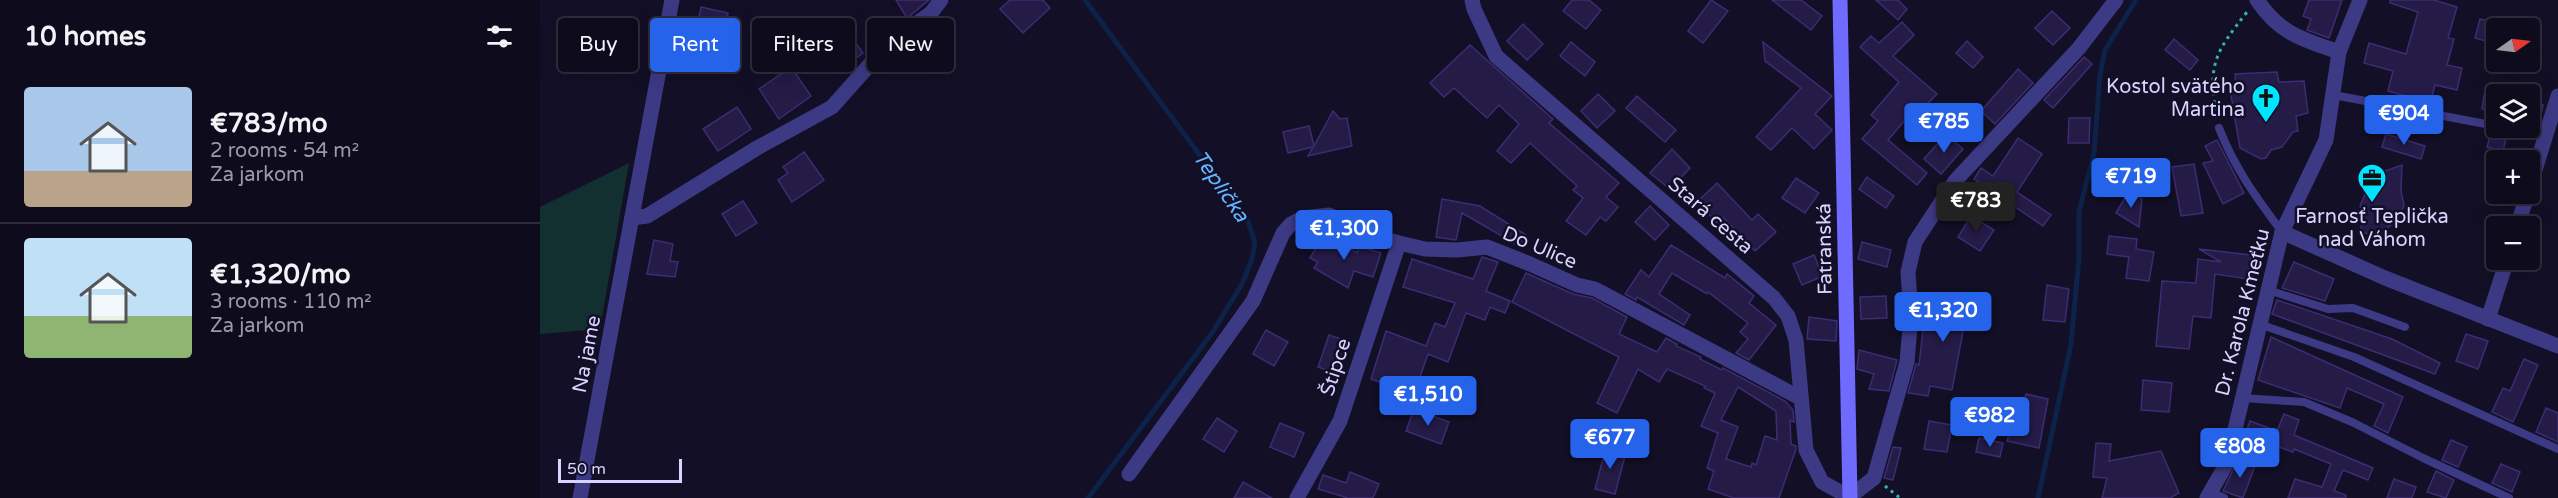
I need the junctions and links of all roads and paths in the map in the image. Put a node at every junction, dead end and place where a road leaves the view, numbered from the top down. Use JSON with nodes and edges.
{"nodes":[{"id":1,"x":672,"y":0,"type":"edge"},
{"id":2,"x":941,"y":0,"type":"edge"},
{"id":3,"x":1472,"y":0,"type":"edge"},
{"id":4,"x":1840,"y":0,"type":"edge"},
{"id":5,"x":2116,"y":0,"type":"edge"},
{"id":6,"x":2360,"y":0,"type":"edge"},
{"id":7,"x":2254,"y":3,"type":"edge"},
{"id":8,"x":2339,"y":52,"type":"junction"},
{"id":9,"x":2334,"y":95,"type":"junction"},
{"id":10,"x":2558,"y":96,"type":"edge"},
{"id":11,"x":2486,"y":124,"type":"edge"},
{"id":12,"x":2219,"y":128,"type":"joint"},
{"id":13,"x":2540,"y":135,"type":"edge"},
{"id":14,"x":2546,"y":136,"type":"junction"},
{"id":15,"x":2540,"y":155,"type":"edge"},
{"id":16,"x":632,"y":218,"type":"junction"},
{"id":17,"x":2282,"y":232,"type":"junction"},
{"id":18,"x":1399,"y":243,"type":"junction"},
{"id":19,"x":2504,"y":270,"type":"edge"},
{"id":20,"x":2268,"y":290,"type":"junction"},
{"id":21,"x":2488,"y":319,"type":"junction"},
{"id":22,"x":2259,"y":324,"type":"junction"},
{"id":23,"x":2405,"y":327,"type":"dead end"},
{"id":24,"x":2558,"y":346,"type":"edge"},
{"id":25,"x":1800,"y":398,"type":"junction"},
{"id":26,"x":2242,"y":398,"type":"junction"},
{"id":27,"x":2558,"y":449,"type":"edge"},
{"id":28,"x":1129,"y":474,"type":"dead end"},
{"id":29,"x":2214,"y":496,"type":"edge"},
{"id":30,"x":580,"y":498,"type":"edge"},
{"id":31,"x":1297,"y":498,"type":"edge"},
{"id":32,"x":1850,"y":498,"type":"edge"},
{"id":33,"x":2509,"y":498,"type":"edge"}],
"edges":[{"from":1,"to":16,"type":"street","name":"Na jame"},
{"from":2,"to":16,"type":"street"},
{"from":3,"to":25,"type":"street","name":"Stará cesta"},
{"from":4,"to":32,"type":"main road","name":"Fatranská"},
{"from":5,"to":32,"type":"street"},
{"from":6,"to":8,"type":"street","name":"Dr. Karola Kmeťku"},
{"from":7,"to":8,"type":"street"},
{"from":7,"to":12,"type":"path"},
{"from":8,"to":9,"type":"street","name":"Dr. Karola Kmeťku"},
{"from":9,"to":11,"type":"lane"},
{"from":9,"to":17,"type":"street","name":"Dr. Karola Kmeťku"},
{"from":10,"to":14,"type":"street"},
{"from":12,"to":17,"type":"lane"},
{"from":13,"to":14,"type":"lane"},
{"from":14,"to":15,"type":"street"},
{"from":16,"to":30,"type":"street","name":"Na jame"},
{"from":17,"to":20,"type":"street","name":"Dr. Karola Kmeťku"},
{"from":17,"to":21,"type":"street"},
{"from":18,"to":25,"type":"street","name":"Do Ulice"},
{"from":18,"to":28,"type":"street","name":"Do Ulice"},
{"from":18,"to":31,"type":"street","name":"Štipce"},
{"from":19,"to":21,"type":"street"},
{"from":20,"to":22,"type":"street","name":"Dr. Karola Kmeťku"},
{"from":20,"to":23,"type":"lane"},
{"from":21,"to":24,"type":"street"},
{"from":22,"to":26,"type":"street","name":"Dr. Karola Kmeťku"},
{"from":22,"to":27,"type":"lane"},
{"from":25,"to":32,"type":"street","name":"Stará cesta"},
{"from":26,"to":29,"type":"street","name":"Dr. Karola Kmeťku"},
{"from":26,"to":33,"type":"lane"}]}
